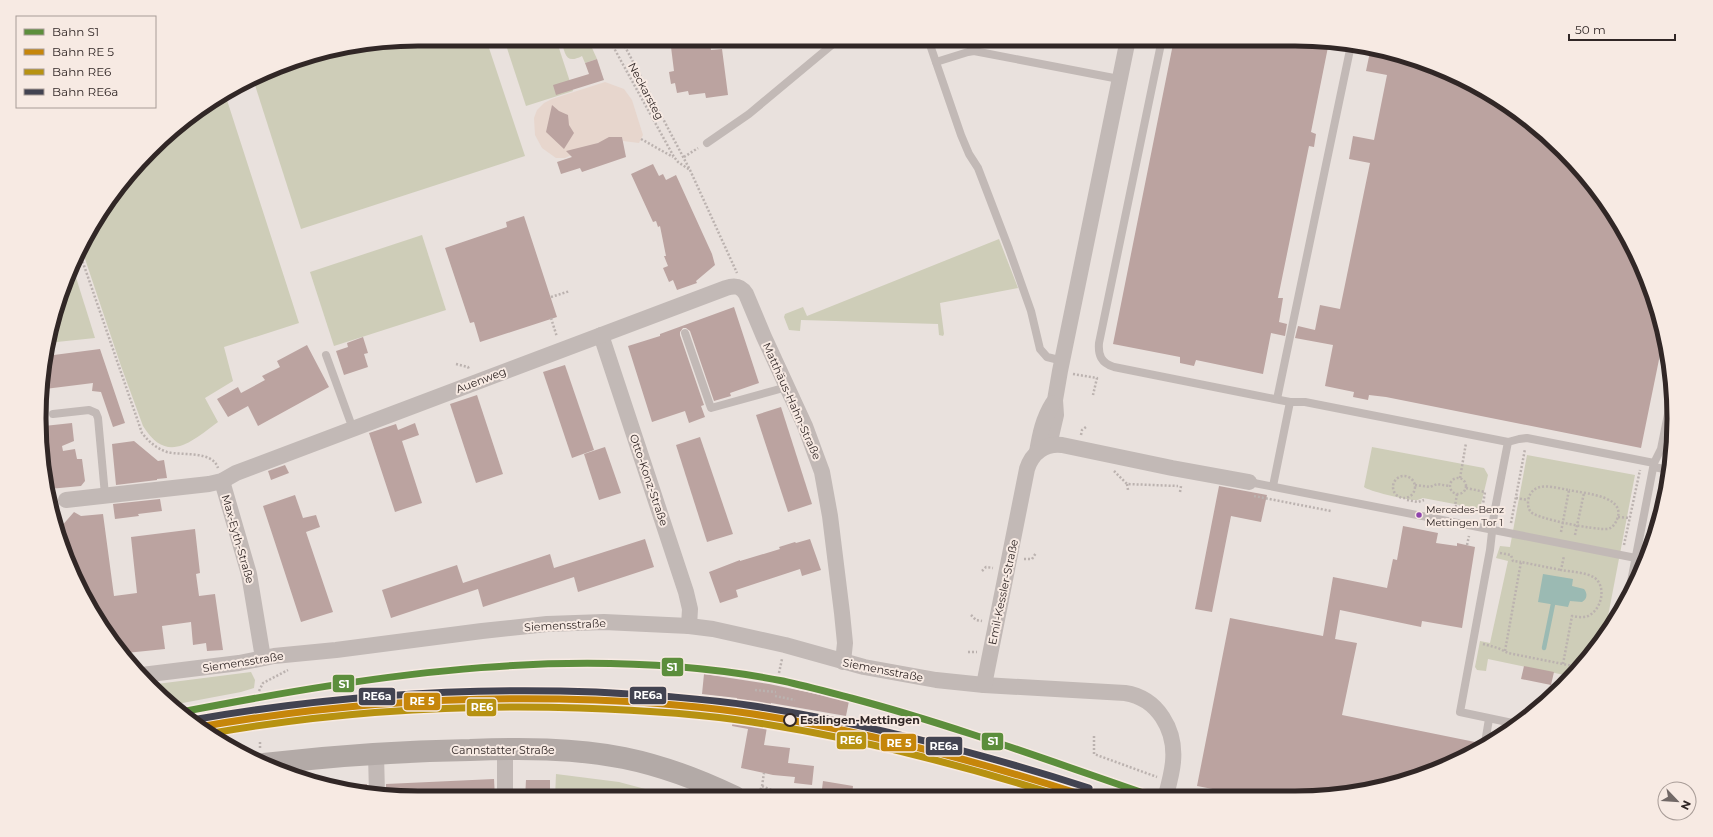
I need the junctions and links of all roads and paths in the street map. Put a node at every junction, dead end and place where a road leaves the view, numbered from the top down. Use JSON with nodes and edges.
{"nodes":[{"id":1,"x":613,"y":46,"type":"edge"},
{"id":2,"x":625,"y":46,"type":"edge"},
{"id":3,"x":831,"y":46,"type":"edge"},
{"id":4,"x":930,"y":46,"type":"edge"},
{"id":5,"x":1126,"y":46,"type":"edge"},
{"id":6,"x":1161,"y":46,"type":"edge"},
{"id":7,"x":1350,"y":50,"type":"edge"},
{"id":8,"x":936,"y":62,"type":"junction"},
{"id":9,"x":1119,"y":79,"type":"junction"},
{"id":10,"x":641,"y":139,"type":"dead end"},
{"id":11,"x":707,"y":143,"type":"joint"},
{"id":12,"x":674,"y":157,"type":"junction"},
{"id":13,"x":684,"y":157,"type":"junction"},
{"id":14,"x":690,"y":170,"type":"junction"},
{"id":15,"x":82,"y":259,"type":"edge"},
{"id":16,"x":741,"y":288,"type":"junction"},
{"id":17,"x":570,"y":291,"type":"dead end"},
{"id":18,"x":551,"y":298,"type":"dead end"},
{"id":19,"x":551,"y":318,"type":"dead end"},
{"id":20,"x":555,"y":330,"type":"dead end"},
{"id":21,"x":685,"y":333,"type":"dead end"},
{"id":22,"x":601,"y":335,"type":"junction"},
{"id":23,"x":326,"y":355,"type":"dead end"},
{"id":24,"x":1062,"y":366,"type":"junction"},
{"id":25,"x":787,"y":386,"type":"junction"},
{"id":26,"x":1093,"y":395,"type":"dead end"},
{"id":27,"x":1277,"y":399,"type":"junction"},
{"id":28,"x":1290,"y":402,"type":"junction"},
{"id":29,"x":53,"y":414,"type":"dead end"},
{"id":30,"x":1667,"y":419,"type":"edge"},
{"id":31,"x":353,"y":429,"type":"junction"},
{"id":32,"x":1467,"y":435,"type":"junction"},
{"id":33,"x":1527,"y":438,"type":"junction"},
{"id":34,"x":1508,"y":442,"type":"junction"},
{"id":35,"x":1043,"y":449,"type":"junction"},
{"id":36,"x":1641,"y":461,"type":"junction"},
{"id":37,"x":1654,"y":465,"type":"junction"},
{"id":38,"x":1111,"y":467,"type":"dead end"},
{"id":39,"x":1664,"y":468,"type":"edge"},
{"id":40,"x":1460,"y":478,"type":"junction"},
{"id":41,"x":222,"y":481,"type":"junction"},
{"id":42,"x":1248,"y":482,"type":"joint"},
{"id":43,"x":1127,"y":484,"type":"junction"},
{"id":44,"x":1415,"y":485,"type":"junction"},
{"id":45,"x":1181,"y":486,"type":"junction"},
{"id":46,"x":1187,"y":486,"type":"dead end"},
{"id":47,"x":1274,"y":486,"type":"junction"},
{"id":48,"x":1450,"y":486,"type":"junction"},
{"id":49,"x":1466,"y":488,"type":"junction"},
{"id":50,"x":1128,"y":490,"type":"dead end"},
{"id":51,"x":1570,"y":490,"type":"junction"},
{"id":52,"x":1180,"y":492,"type":"dead end"},
{"id":53,"x":1584,"y":493,"type":"junction"},
{"id":54,"x":1457,"y":494,"type":"junction"},
{"id":55,"x":105,"y":495,"type":"junction"},
{"id":56,"x":1516,"y":498,"type":"junction"},
{"id":57,"x":66,"y":500,"type":"dead end"},
{"id":58,"x":1406,"y":500,"type":"dead end"},
{"id":59,"x":1424,"y":500,"type":"dead end"},
{"id":60,"x":1528,"y":500,"type":"junction"},
{"id":61,"x":1455,"y":506,"type":"dead end"},
{"id":62,"x":1481,"y":516,"type":"dead end"},
{"id":63,"x":1618,"y":517,"type":"junction"},
{"id":64,"x":1630,"y":518,"type":"junction"},
{"id":65,"x":1563,"y":522,"type":"junction"},
{"id":66,"x":1511,"y":523,"type":"dead end"},
{"id":67,"x":1576,"y":524,"type":"junction"},
{"id":68,"x":1492,"y":530,"type":"junction"},
{"id":69,"x":1561,"y":532,"type":"dead end"},
{"id":70,"x":1575,"y":535,"type":"dead end"},
{"id":71,"x":1624,"y":546,"type":"dead end"},
{"id":72,"x":1024,"y":552,"type":"dead end"},
{"id":73,"x":1495,"y":552,"type":"dead end"},
{"id":74,"x":1564,"y":556,"type":"dead end"},
{"id":75,"x":1636,"y":558,"type":"junction"},
{"id":76,"x":1022,"y":559,"type":"dead end"},
{"id":77,"x":1640,"y":559,"type":"edge"},
{"id":78,"x":1521,"y":562,"type":"junction"},
{"id":79,"x":1561,"y":570,"type":"junction"},
{"id":80,"x":1632,"y":576,"type":"edge"},
{"id":81,"x":689,"y":626,"type":"junction"},
{"id":82,"x":1473,"y":642,"type":"junction"},
{"id":83,"x":1505,"y":651,"type":"junction"},
{"id":84,"x":288,"y":654,"type":"junction"},
{"id":85,"x":263,"y":658,"type":"junction"},
{"id":86,"x":782,"y":658,"type":"dead end"},
{"id":87,"x":843,"y":662,"type":"junction"},
{"id":88,"x":1563,"y":664,"type":"junction"},
{"id":89,"x":1573,"y":666,"type":"edge"},
{"id":90,"x":779,"y":673,"type":"dead end"},
{"id":91,"x":148,"y":674,"type":"edge"},
{"id":92,"x":984,"y":685,"type":"junction"},
{"id":93,"x":755,"y":690,"type":"dead end"},
{"id":94,"x":259,"y":691,"type":"dead end"},
{"id":95,"x":776,"y":692,"type":"dead end"},
{"id":96,"x":775,"y":696,"type":"dead end"},
{"id":97,"x":795,"y":700,"type":"dead end"},
{"id":98,"x":1489,"y":719,"type":"junction"},
{"id":99,"x":1509,"y":723,"type":"edge"},
{"id":100,"x":744,"y":724,"type":"dead end"},
{"id":101,"x":770,"y":728,"type":"dead end"},
{"id":102,"x":1094,"y":736,"type":"dead end"},
{"id":103,"x":1485,"y":738,"type":"edge"},
{"id":104,"x":505,"y":755,"type":"junction"},
{"id":105,"x":376,"y":760,"type":"junction"},
{"id":106,"x":277,"y":764,"type":"edge"},
{"id":107,"x":300,"y":771,"type":"edge"},
{"id":108,"x":764,"y":773,"type":"dead end"},
{"id":109,"x":762,"y":786,"type":"junction"},
{"id":110,"x":376,"y":788,"type":"edge"},
{"id":111,"x":1167,"y":789,"type":"edge"},
{"id":112,"x":505,"y":791,"type":"edge"},
{"id":113,"x":691,"y":791,"type":"edge"},
{"id":114,"x":720,"y":791,"type":"edge"},
{"id":115,"x":760,"y":791,"type":"edge"},
{"id":116,"x":774,"y":791,"type":"edge"}],
"edges":[{"from":1,"to":12,"type":"path","name":"Neckarsteg"},
{"from":2,"to":13,"type":"path"},
{"from":3,"to":11,"type":"lane"},
{"from":4,"to":8,"type":"lane"},
{"from":5,"to":9,"type":"street","name":"Emil-Kessler-Straße"},
{"from":6,"to":27,"type":"lane"},
{"from":7,"to":27,"type":"lane"},
{"from":8,"to":9,"type":"lane"},
{"from":8,"to":24,"type":"lane"},
{"from":9,"to":24,"type":"street","name":"Emil-Kessler-Straße"},
{"from":10,"to":12,"type":"path"},
{"from":11,"to":13,"type":"path"},
{"from":12,"to":14,"type":"path"},
{"from":13,"to":14,"type":"path"},
{"from":14,"to":16,"type":"path"},
{"from":15,"to":41,"type":"path"},
{"from":16,"to":22,"type":"street","name":"Auenweg"},
{"from":16,"to":25,"type":"street","name":"Matthäus-Hahn-Straße"},
{"from":17,"to":18,"type":"path"},
{"from":19,"to":20,"type":"path"},
{"from":21,"to":25,"type":"lane"},
{"from":22,"to":31,"type":"street","name":"Auenweg"},
{"from":22,"to":81,"type":"street","name":"Otto-Konz-Straße"},
{"from":23,"to":31,"type":"lane"},
{"from":24,"to":26,"type":"path"},
{"from":24,"to":35,"type":"street","name":"Emil-Kessler-Straße"},
{"from":25,"to":87,"type":"street","name":"Matthäus-Hahn-Straße"},
{"from":27,"to":28,"type":"lane"},
{"from":28,"to":32,"type":"lane"},
{"from":28,"to":47,"type":"lane"},
{"from":29,"to":55,"type":"lane"},
{"from":30,"to":37,"type":"lane"},
{"from":31,"to":41,"type":"street","name":"Auenweg"},
{"from":32,"to":34,"type":"lane"},
{"from":32,"to":40,"type":"path"},
{"from":33,"to":34,"type":"lane"},
{"from":33,"to":36,"type":"lane"},
{"from":33,"to":56,"type":"path"},
{"from":34,"to":68,"type":"lane"},
{"from":35,"to":42,"type":"street"},
{"from":35,"to":92,"type":"street","name":"Emil-Kessler-Straße"},
{"from":36,"to":37,"type":"lane"},
{"from":36,"to":64,"type":"path"},
{"from":37,"to":39,"type":"lane"},
{"from":37,"to":75,"type":"lane"},
{"from":38,"to":43,"type":"path"},
{"from":40,"to":48,"type":"path"},
{"from":40,"to":49,"type":"path"},
{"from":41,"to":55,"type":"street","name":"Max-Eyth-Straße"},
{"from":41,"to":85,"type":"street","name":"Max-Eyth-Straße"},
{"from":42,"to":47,"type":"lane"},
{"from":43,"to":45,"type":"path"},
{"from":43,"to":50,"type":"path"},
{"from":44,"to":44,"type":"path"},
{"from":44,"to":48,"type":"path"},
{"from":45,"to":46,"type":"path"},
{"from":45,"to":52,"type":"path"},
{"from":47,"to":68,"type":"lane"},
{"from":48,"to":54,"type":"path"},
{"from":49,"to":54,"type":"path"},
{"from":49,"to":62,"type":"path"},
{"from":51,"to":53,"type":"path"},
{"from":51,"to":60,"type":"path"},
{"from":51,"to":65,"type":"path"},
{"from":53,"to":63,"type":"path"},
{"from":53,"to":67,"type":"path"},
{"from":54,"to":61,"type":"path"},
{"from":55,"to":57,"type":"street","name":"Max-Eyth-Straße"},
{"from":56,"to":60,"type":"path"},
{"from":56,"to":66,"type":"path"},
{"from":58,"to":59,"type":"path"},
{"from":60,"to":65,"type":"path"},
{"from":63,"to":64,"type":"path"},
{"from":63,"to":67,"type":"path"},
{"from":64,"to":71,"type":"path"},
{"from":65,"to":67,"type":"path"},
{"from":65,"to":69,"type":"path"},
{"from":67,"to":70,"type":"path"},
{"from":68,"to":75,"type":"lane"},
{"from":68,"to":82,"type":"lane"},
{"from":72,"to":76,"type":"path"},
{"from":73,"to":78,"type":"path"},
{"from":74,"to":79,"type":"path"},
{"from":75,"to":77,"type":"lane"},
{"from":75,"to":80,"type":"lane"},
{"from":78,"to":79,"type":"path"},
{"from":78,"to":83,"type":"path"},
{"from":79,"to":88,"type":"path"},
{"from":81,"to":84,"type":"street","name":"Siemensstraße"},
{"from":81,"to":87,"type":"street","name":"Siemensstraße"},
{"from":82,"to":83,"type":"path"},
{"from":82,"to":98,"type":"lane"},
{"from":83,"to":88,"type":"path"},
{"from":84,"to":85,"type":"street","name":"Siemensstraße"},
{"from":84,"to":94,"type":"path"},
{"from":85,"to":91,"type":"street","name":"Siemensstraße"},
{"from":86,"to":90,"type":"path"},
{"from":87,"to":92,"type":"street","name":"Siemensstraße"},
{"from":88,"to":89,"type":"path"},
{"from":92,"to":111,"type":"street"},
{"from":93,"to":95,"type":"path"},
{"from":96,"to":97,"type":"path"},
{"from":98,"to":99,"type":"lane"},
{"from":98,"to":103,"type":"lane"},
{"from":100,"to":101,"type":"path"},
{"from":102,"to":111,"type":"path"},
{"from":104,"to":105,"type":"main road","name":"Cannstatter Straße"},
{"from":104,"to":112,"type":"street"},
{"from":104,"to":113,"type":"main road","name":"Cannstatter Straße"},
{"from":104,"to":114,"type":"main road","name":"Cannstatter Straße"},
{"from":105,"to":106,"type":"main road","name":"Cannstatter Straße"},
{"from":105,"to":107,"type":"main road","name":"Cannstatter Straße"},
{"from":105,"to":110,"type":"street"},
{"from":108,"to":109,"type":"path"},
{"from":109,"to":115,"type":"path"},
{"from":109,"to":116,"type":"path"}]}
